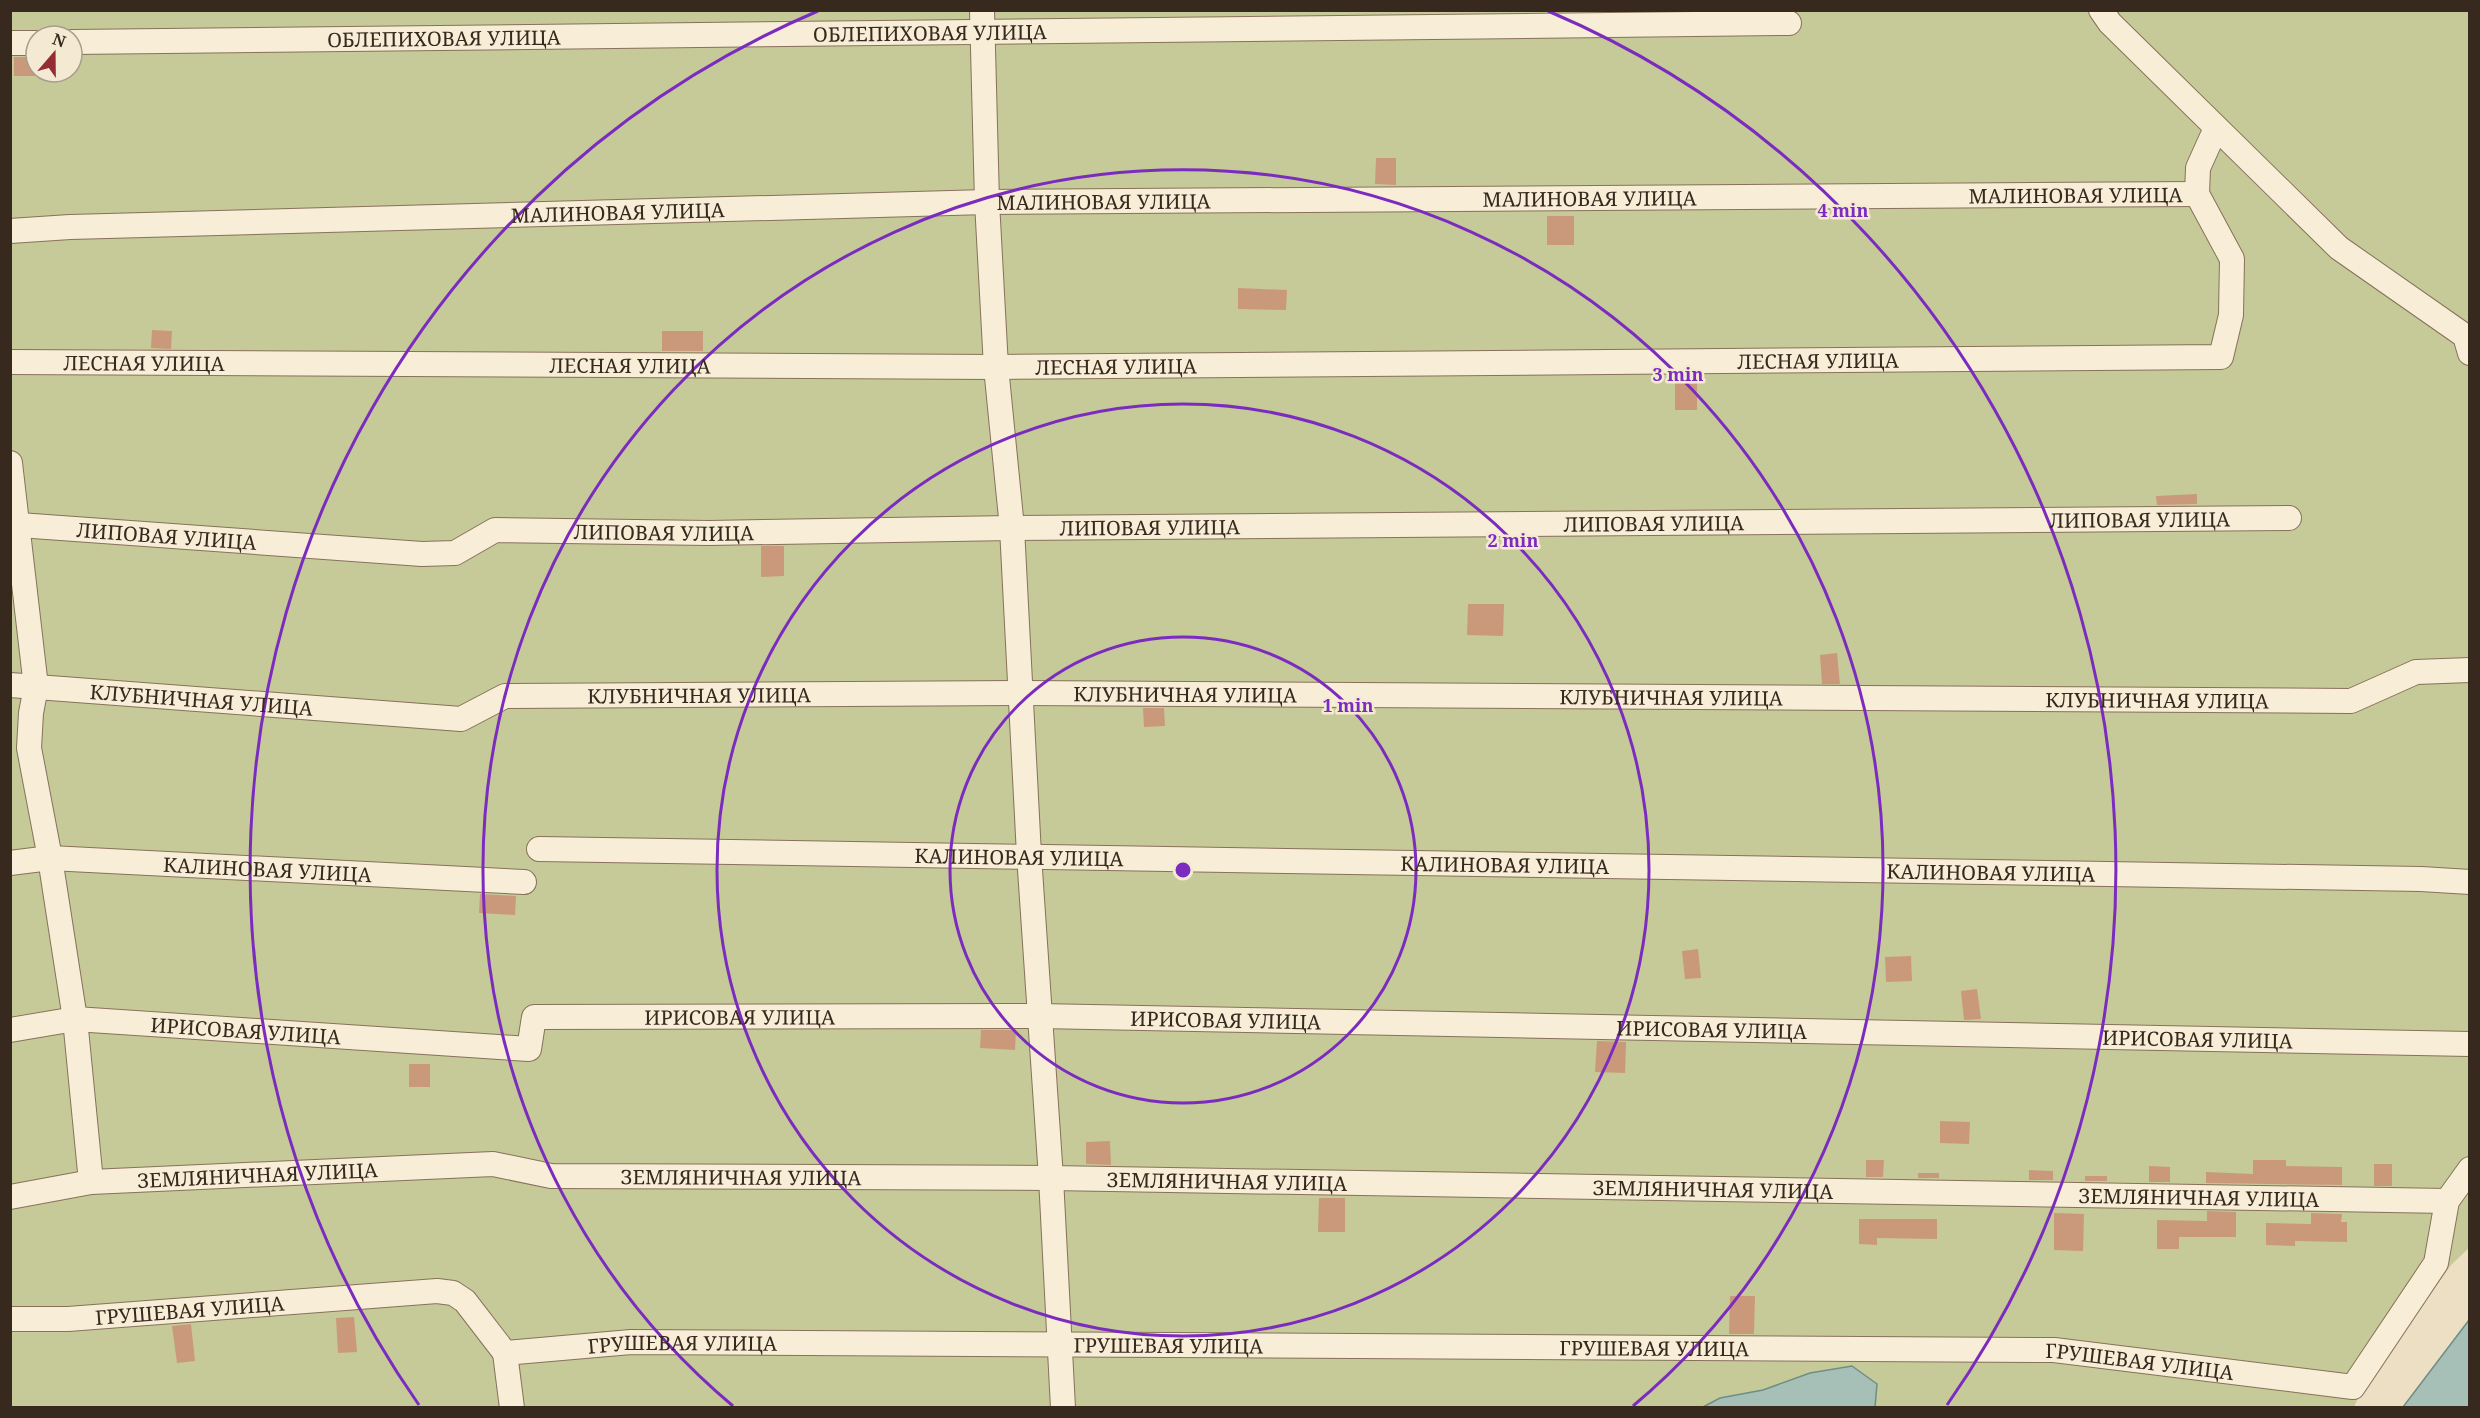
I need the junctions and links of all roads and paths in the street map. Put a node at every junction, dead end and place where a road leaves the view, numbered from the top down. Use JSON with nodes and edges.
{"nodes":[{"id":1,"x":2101,"y":10,"type":"edge"},
{"id":2,"x":982,"y":21,"type":"edge"},
{"id":3,"x":1789,"y":23,"type":"dead end"},
{"id":4,"x":84,"y":42,"type":"edge"},
{"id":5,"x":2216,"y":128,"type":"junction"},
{"id":6,"x":2197,"y":194,"type":"junction"},
{"id":7,"x":987,"y":202,"type":"junction"},
{"id":8,"x":10,"y":231,"type":"edge"},
{"id":9,"x":2469,"y":353,"type":"edge"},
{"id":10,"x":10,"y":362,"type":"edge"},
{"id":11,"x":996,"y":367,"type":"junction"},
{"id":12,"x":11,"y":474,"type":"edge"},
{"id":13,"x":2289,"y":518,"type":"dead end"},
{"id":14,"x":19,"y":525,"type":"junction"},
{"id":15,"x":1012,"y":528,"type":"junction"},
{"id":16,"x":2469,"y":670,"type":"edge"},
{"id":17,"x":10,"y":685,"type":"edge"},
{"id":18,"x":36,"y":687,"type":"junction"},
{"id":19,"x":1022,"y":693,"type":"junction"},
{"id":20,"x":539,"y":849,"type":"dead end"},
{"id":21,"x":1029,"y":855,"type":"junction"},
{"id":22,"x":50,"y":858,"type":"junction"},
{"id":23,"x":10,"y":863,"type":"edge"},
{"id":24,"x":524,"y":882,"type":"dead end"},
{"id":25,"x":2469,"y":882,"type":"edge"},
{"id":26,"x":1040,"y":1016,"type":"junction"},
{"id":27,"x":75,"y":1019,"type":"junction"},
{"id":28,"x":10,"y":1030,"type":"edge"},
{"id":29,"x":2469,"y":1044,"type":"edge"},
{"id":30,"x":2469,"y":1168,"type":"edge"},
{"id":31,"x":1051,"y":1178,"type":"junction"},
{"id":32,"x":91,"y":1182,"type":"junction"},
{"id":33,"x":10,"y":1197,"type":"edge"},
{"id":34,"x":2446,"y":1201,"type":"junction"},
{"id":35,"x":10,"y":1319,"type":"edge"},
{"id":36,"x":1059,"y":1343,"type":"junction"},
{"id":37,"x":505,"y":1353,"type":"junction"},
{"id":38,"x":512,"y":1407,"type":"edge"},
{"id":39,"x":1063,"y":1407,"type":"edge"}],
"edges":[{"from":1,"to":5,"type":"street"},
{"from":2,"to":3,"type":"street","name":"ОБЛЕПИХОВАЯ УЛИЦА"},
{"from":2,"to":4,"type":"street","name":"ОБЛЕПИХОВАЯ УЛИЦА"},
{"from":2,"to":7,"type":"street"},
{"from":5,"to":6,"type":"street"},
{"from":5,"to":9,"type":"street"},
{"from":6,"to":7,"type":"street","name":"МАЛИНОВАЯ УЛИЦА"},
{"from":6,"to":11,"type":"street","name":"ЛЕСНАЯ УЛИЦА"},
{"from":7,"to":8,"type":"street","name":"МАЛИНОВАЯ УЛИЦА"},
{"from":7,"to":11,"type":"street"},
{"from":10,"to":11,"type":"street","name":"ЛЕСНАЯ УЛИЦА"},
{"from":11,"to":15,"type":"street"},
{"from":12,"to":14,"type":"street"},
{"from":13,"to":15,"type":"street","name":"ЛИПОВАЯ УЛИЦА"},
{"from":14,"to":15,"type":"street","name":"ЛИПОВАЯ УЛИЦА"},
{"from":14,"to":18,"type":"street"},
{"from":15,"to":19,"type":"street"},
{"from":16,"to":19,"type":"street","name":"КЛУБНИЧНАЯ УЛИЦА"},
{"from":17,"to":18,"type":"street","name":"КЛУБНИЧНАЯ УЛИЦА"},
{"from":18,"to":19,"type":"street","name":"КЛУБНИЧНАЯ УЛИЦА"},
{"from":18,"to":22,"type":"street"},
{"from":19,"to":21,"type":"street"},
{"from":20,"to":21,"type":"street","name":"КАЛИНОВАЯ УЛИЦА"},
{"from":21,"to":25,"type":"street","name":"КАЛИНОВАЯ УЛИЦА"},
{"from":21,"to":26,"type":"street"},
{"from":22,"to":23,"type":"street","name":"КАЛИНОВАЯ УЛИЦА"},
{"from":22,"to":24,"type":"street","name":"КАЛИНОВАЯ УЛИЦА"},
{"from":22,"to":27,"type":"street"},
{"from":26,"to":27,"type":"street","name":"ИРИСОВАЯ УЛИЦА"},
{"from":26,"to":29,"type":"street","name":"ИРИСОВАЯ УЛИЦА"},
{"from":26,"to":31,"type":"street"},
{"from":27,"to":28,"type":"street","name":"ИРИСОВАЯ УЛИЦА"},
{"from":27,"to":32,"type":"street"},
{"from":30,"to":34,"type":"street"},
{"from":31,"to":32,"type":"street","name":"ЗЕМЛЯНИЧНАЯ УЛИЦА"},
{"from":31,"to":34,"type":"street","name":"ЗЕМЛЯНИЧНАЯ УЛИЦА"},
{"from":31,"to":36,"type":"street"},
{"from":32,"to":33,"type":"street","name":"ЗЕМЛЯНИЧНАЯ УЛИЦА"},
{"from":34,"to":36,"type":"street","name":"ГРУШЕВАЯ УЛИЦА"},
{"from":35,"to":37,"type":"street","name":"ГРУШЕВАЯ УЛИЦА"},
{"from":36,"to":37,"type":"street","name":"ГРУШЕВАЯ УЛИЦА"},
{"from":36,"to":39,"type":"street"},
{"from":37,"to":38,"type":"street"}]}
